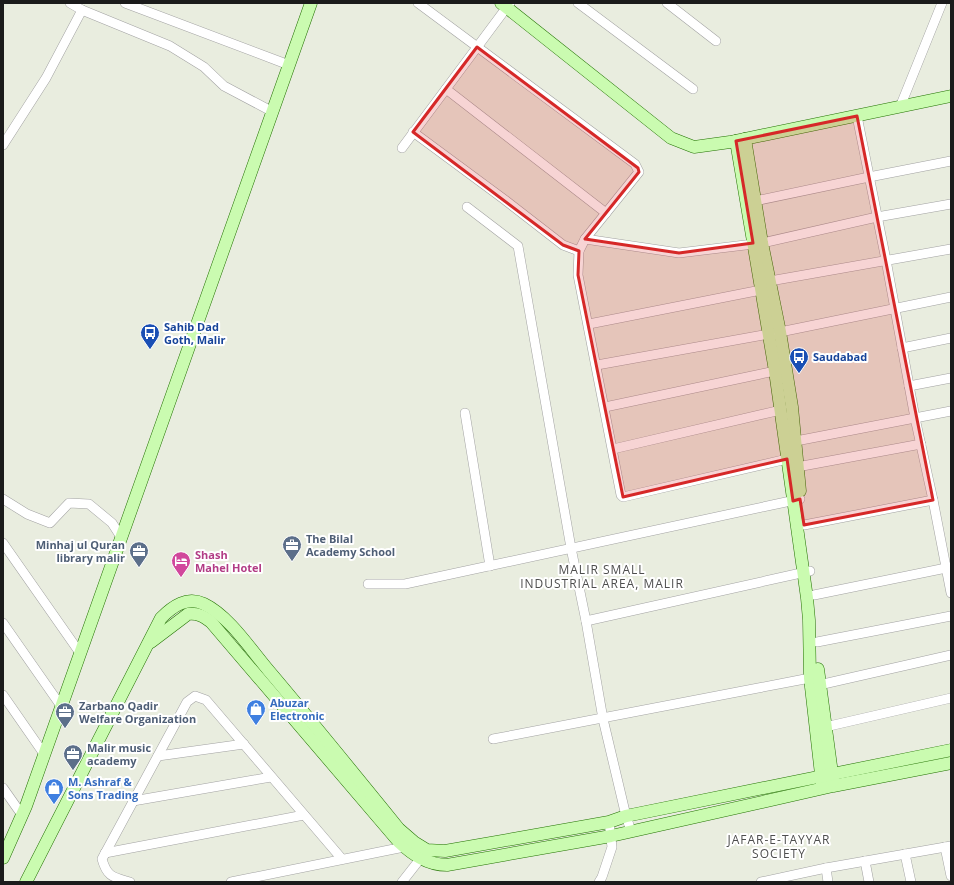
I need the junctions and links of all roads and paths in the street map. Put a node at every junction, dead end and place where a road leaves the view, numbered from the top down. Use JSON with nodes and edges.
{"nodes":[{"id":1,"x":70,"y":3,"type":"edge"},
{"id":2,"x":125,"y":3,"type":"edge"},
{"id":3,"x":311,"y":3,"type":"edge"},
{"id":4,"x":418,"y":3,"type":"edge"},
{"id":5,"x":578,"y":3,"type":"edge"},
{"id":6,"x":667,"y":3,"type":"edge"},
{"id":7,"x":942,"y":3,"type":"edge"},
{"id":8,"x":506,"y":4,"type":"edge"},
{"id":9,"x":82,"y":10,"type":"junction"},
{"id":10,"x":716,"y":41,"type":"dead end"},
{"id":11,"x":477,"y":47,"type":"junction"},
{"id":12,"x":289,"y":65,"type":"junction"},
{"id":13,"x":694,"y":88,"type":"dead end"},
{"id":14,"x":446,"y":89,"type":"junction"},
{"id":15,"x":950,"y":95,"type":"edge"},
{"id":16,"x":900,"y":107,"type":"junction"},
{"id":17,"x":273,"y":112,"type":"junction"},
{"id":18,"x":857,"y":116,"type":"junction"},
{"id":19,"x":414,"y":132,"type":"junction"},
{"id":20,"x":741,"y":140,"type":"junction"},
{"id":21,"x":3,"y":145,"type":"edge"},
{"id":22,"x":402,"y":148,"type":"dead end"},
{"id":23,"x":951,"y":161,"type":"edge"},
{"id":24,"x":869,"y":177,"type":"junction"},
{"id":25,"x":756,"y":200,"type":"junction"},
{"id":26,"x":951,"y":204,"type":"edge"},
{"id":27,"x":467,"y":207,"type":"dead end"},
{"id":28,"x":606,"y":213,"type":"junction"},
{"id":29,"x":877,"y":217,"type":"junction"},
{"id":30,"x":585,"y":239,"type":"junction"},
{"id":31,"x":757,"y":243,"type":"junction"},
{"id":32,"x":951,"y":249,"type":"edge"},
{"id":33,"x":579,"y":251,"type":"junction"},
{"id":34,"x":886,"y":260,"type":"junction"},
{"id":35,"x":765,"y":285,"type":"junction"},
{"id":36,"x":951,"y":297,"type":"edge"},
{"id":37,"x":895,"y":308,"type":"junction"},
{"id":38,"x":589,"y":324,"type":"junction"},
{"id":39,"x":774,"y":333,"type":"junction"},
{"id":40,"x":951,"y":338,"type":"edge"},
{"id":41,"x":902,"y":348,"type":"junction"},
{"id":42,"x":597,"y":365,"type":"junction"},
{"id":43,"x":775,"y":371,"type":"junction"},
{"id":44,"x":951,"y":378,"type":"edge"},
{"id":45,"x":909,"y":386,"type":"junction"},
{"id":46,"x":605,"y":407,"type":"junction"},
{"id":47,"x":781,"y":410,"type":"junction"},
{"id":48,"x":951,"y":411,"type":"edge"},
{"id":49,"x":465,"y":413,"type":"dead end"},
{"id":50,"x":915,"y":418,"type":"junction"},
{"id":51,"x":796,"y":441,"type":"junction"},
{"id":52,"x":921,"y":444,"type":"junction"},
{"id":53,"x":613,"y":449,"type":"junction"},
{"id":54,"x":787,"y":459,"type":"junction"},
{"id":55,"x":797,"y":467,"type":"junction"},
{"id":56,"x":3,"y":499,"type":"edge"},
{"id":57,"x":797,"y":500,"type":"junction"},
{"id":58,"x":933,"y":500,"type":"junction"},
{"id":59,"x":804,"y":525,"type":"junction"},
{"id":60,"x":121,"y":537,"type":"junction"},
{"id":61,"x":3,"y":543,"type":"edge"},
{"id":62,"x":571,"y":548,"type":"junction"},
{"id":63,"x":490,"y":566,"type":"junction"},
{"id":64,"x":948,"y":568,"type":"edge"},
{"id":65,"x":806,"y":572,"type":"junction"},
{"id":66,"x":368,"y":584,"type":"dead end"},
{"id":67,"x":951,"y":593,"type":"edge"},
{"id":68,"x":814,"y":595,"type":"junction"},
{"id":69,"x":951,"y":616,"type":"edge"},
{"id":70,"x":586,"y":621,"type":"junction"},
{"id":71,"x":3,"y":623,"type":"edge"},
{"id":72,"x":818,"y":642,"type":"junction"},
{"id":73,"x":148,"y":644,"type":"junction"},
{"id":74,"x":80,"y":653,"type":"junction"},
{"id":75,"x":951,"y":655,"type":"edge"},
{"id":76,"x":815,"y":681,"type":"junction"},
{"id":77,"x":3,"y":695,"type":"edge"},
{"id":78,"x":951,"y":698,"type":"edge"},
{"id":79,"x":61,"y":706,"type":"junction"},
{"id":80,"x":819,"y":713,"type":"junction"},
{"id":81,"x":603,"y":719,"type":"junction"},
{"id":82,"x":825,"y":727,"type":"junction"},
{"id":83,"x":493,"y":739,"type":"dead end"},
{"id":84,"x":244,"y":744,"type":"junction"},
{"id":85,"x":951,"y":750,"type":"edge"},
{"id":86,"x":44,"y":754,"type":"junction"},
{"id":87,"x":158,"y":756,"type":"junction"},
{"id":88,"x":951,"y":763,"type":"edge"},
{"id":89,"x":827,"y":774,"type":"junction"},
{"id":90,"x":271,"y":777,"type":"junction"},
{"id":91,"x":828,"y":787,"type":"junction"},
{"id":92,"x":3,"y":788,"type":"edge"},
{"id":93,"x":133,"y":801,"type":"junction"},
{"id":94,"x":22,"y":815,"type":"junction"},
{"id":95,"x":304,"y":815,"type":"junction"},
{"id":96,"x":626,"y":816,"type":"junction"},
{"id":97,"x":609,"y":822,"type":"junction"},
{"id":98,"x":631,"y":831,"type":"junction"},
{"id":99,"x":611,"y":836,"type":"junction"},
{"id":100,"x":948,"y":846,"type":"edge"},
{"id":101,"x":404,"y":847,"type":"junction"},
{"id":102,"x":105,"y":853,"type":"junction"},
{"id":103,"x":424,"y":854,"type":"junction"},
{"id":104,"x":905,"y":854,"type":"junction"},
{"id":105,"x":3,"y":858,"type":"edge"},
{"id":106,"x":342,"y":860,"type":"junction"},
{"id":107,"x":865,"y":861,"type":"junction"},
{"id":108,"x":826,"y":868,"type":"junction"},
{"id":109,"x":951,"y":876,"type":"edge"},
{"id":110,"x":784,"y":880,"type":"edge"},
{"id":111,"x":26,"y":882,"type":"edge"},
{"id":112,"x":130,"y":882,"type":"edge"},
{"id":113,"x":231,"y":882,"type":"edge"},
{"id":114,"x":402,"y":882,"type":"edge"},
{"id":115,"x":598,"y":882,"type":"edge"},
{"id":116,"x":762,"y":882,"type":"edge"},
{"id":117,"x":828,"y":882,"type":"edge"},
{"id":118,"x":869,"y":882,"type":"edge"},
{"id":119,"x":911,"y":882,"type":"edge"}],
"edges":[{"from":1,"to":9,"type":"street"},
{"from":2,"to":12,"type":"street"},
{"from":3,"to":12,"type":"street"},
{"from":4,"to":11,"type":"street"},
{"from":5,"to":13,"type":"street"},
{"from":6,"to":10,"type":"street"},
{"from":7,"to":16,"type":"street"},
{"from":8,"to":11,"type":"street"},
{"from":8,"to":20,"type":"street"},
{"from":9,"to":17,"type":"street"},
{"from":9,"to":21,"type":"street"},
{"from":11,"to":14,"type":"street"},
{"from":11,"to":28,"type":"street"},
{"from":12,"to":17,"type":"street"},
{"from":14,"to":19,"type":"street"},
{"from":14,"to":28,"type":"street"},
{"from":15,"to":16,"type":"street"},
{"from":16,"to":18,"type":"street"},
{"from":17,"to":60,"type":"street"},
{"from":18,"to":20,"type":"street"},
{"from":18,"to":24,"type":"street"},
{"from":19,"to":22,"type":"street"},
{"from":19,"to":33,"type":"street"},
{"from":20,"to":25,"type":"street"},
{"from":20,"to":31,"type":"street"},
{"from":23,"to":24,"type":"street"},
{"from":24,"to":25,"type":"street"},
{"from":24,"to":29,"type":"street"},
{"from":25,"to":31,"type":"street"},
{"from":26,"to":29,"type":"street"},
{"from":27,"to":62,"type":"street"},
{"from":28,"to":30,"type":"street"},
{"from":29,"to":31,"type":"street"},
{"from":29,"to":34,"type":"street"},
{"from":30,"to":31,"type":"street"},
{"from":30,"to":33,"type":"street"},
{"from":31,"to":35,"type":"street"},
{"from":32,"to":34,"type":"street"},
{"from":33,"to":38,"type":"street"},
{"from":34,"to":35,"type":"street"},
{"from":34,"to":37,"type":"street"},
{"from":35,"to":38,"type":"street"},
{"from":35,"to":39,"type":"street"},
{"from":36,"to":37,"type":"street"},
{"from":37,"to":39,"type":"street"},
{"from":37,"to":41,"type":"street"},
{"from":38,"to":42,"type":"street"},
{"from":39,"to":42,"type":"street"},
{"from":39,"to":43,"type":"street"},
{"from":39,"to":51,"type":"street"},
{"from":40,"to":41,"type":"street"},
{"from":41,"to":45,"type":"street"},
{"from":42,"to":46,"type":"street"},
{"from":43,"to":46,"type":"street"},
{"from":43,"to":47,"type":"street"},
{"from":44,"to":45,"type":"street"},
{"from":45,"to":50,"type":"street"},
{"from":46,"to":53,"type":"street"},
{"from":47,"to":53,"type":"street"},
{"from":47,"to":54,"type":"street"},
{"from":48,"to":50,"type":"street"},
{"from":49,"to":63,"type":"street"},
{"from":50,"to":51,"type":"street"},
{"from":50,"to":52,"type":"street"},
{"from":51,"to":55,"type":"street"},
{"from":52,"to":55,"type":"street"},
{"from":52,"to":58,"type":"street"},
{"from":53,"to":54,"type":"street"},
{"from":54,"to":57,"type":"street"},
{"from":55,"to":57,"type":"street"},
{"from":56,"to":60,"type":"street"},
{"from":57,"to":59,"type":"street"},
{"from":57,"to":62,"type":"street"},
{"from":57,"to":65,"type":"street"},
{"from":58,"to":59,"type":"street"},
{"from":58,"to":64,"type":"street"},
{"from":59,"to":65,"type":"street"},
{"from":60,"to":74,"type":"street"},
{"from":61,"to":74,"type":"street"},
{"from":62,"to":63,"type":"street"},
{"from":62,"to":70,"type":"street"},
{"from":63,"to":66,"type":"street"},
{"from":64,"to":67,"type":"street"},
{"from":64,"to":68,"type":"street"},
{"from":65,"to":68,"type":"street"},
{"from":65,"to":70,"type":"street"},
{"from":65,"to":76,"type":"street"},
{"from":68,"to":72,"type":"street"},
{"from":69,"to":72,"type":"street"},
{"from":70,"to":81,"type":"street"},
{"from":71,"to":79,"type":"street"},
{"from":72,"to":76,"type":"street"},
{"from":73,"to":101,"type":"street"},
{"from":73,"to":103,"type":"street"},
{"from":73,"to":111,"type":"street"},
{"from":74,"to":79,"type":"street"},
{"from":75,"to":76,"type":"street"},
{"from":76,"to":80,"type":"street"},
{"from":76,"to":81,"type":"street"},
{"from":77,"to":86,"type":"street"},
{"from":78,"to":82,"type":"street"},
{"from":79,"to":86,"type":"street"},
{"from":80,"to":82,"type":"street"},
{"from":80,"to":89,"type":"street"},
{"from":81,"to":83,"type":"street"},
{"from":81,"to":96,"type":"street"},
{"from":82,"to":89,"type":"street"},
{"from":84,"to":87,"type":"street"},
{"from":84,"to":87,"type":"street"},
{"from":84,"to":90,"type":"street"},
{"from":85,"to":89,"type":"street"},
{"from":86,"to":94,"type":"street"},
{"from":87,"to":93,"type":"street"},
{"from":88,"to":91,"type":"street"},
{"from":89,"to":91,"type":"street"},
{"from":89,"to":96,"type":"street"},
{"from":90,"to":93,"type":"street"},
{"from":90,"to":95,"type":"street"},
{"from":91,"to":98,"type":"street"},
{"from":92,"to":94,"type":"street"},
{"from":93,"to":102,"type":"street"},
{"from":94,"to":105,"type":"street"},
{"from":95,"to":102,"type":"street"},
{"from":95,"to":106,"type":"street"},
{"from":96,"to":97,"type":"street"},
{"from":96,"to":98,"type":"street"},
{"from":97,"to":99,"type":"street"},
{"from":97,"to":103,"type":"street"},
{"from":98,"to":99,"type":"street"},
{"from":99,"to":103,"type":"street"},
{"from":99,"to":115,"type":"street"},
{"from":100,"to":104,"type":"street"},
{"from":100,"to":109,"type":"street"},
{"from":101,"to":103,"type":"street"},
{"from":101,"to":106,"type":"street"},
{"from":102,"to":112,"type":"street"},
{"from":103,"to":114,"type":"street"},
{"from":104,"to":107,"type":"street"},
{"from":104,"to":119,"type":"street"},
{"from":106,"to":113,"type":"street"},
{"from":107,"to":108,"type":"street"},
{"from":107,"to":118,"type":"street"},
{"from":108,"to":110,"type":"street"},
{"from":108,"to":117,"type":"street"},
{"from":110,"to":116,"type":"street"}]}
